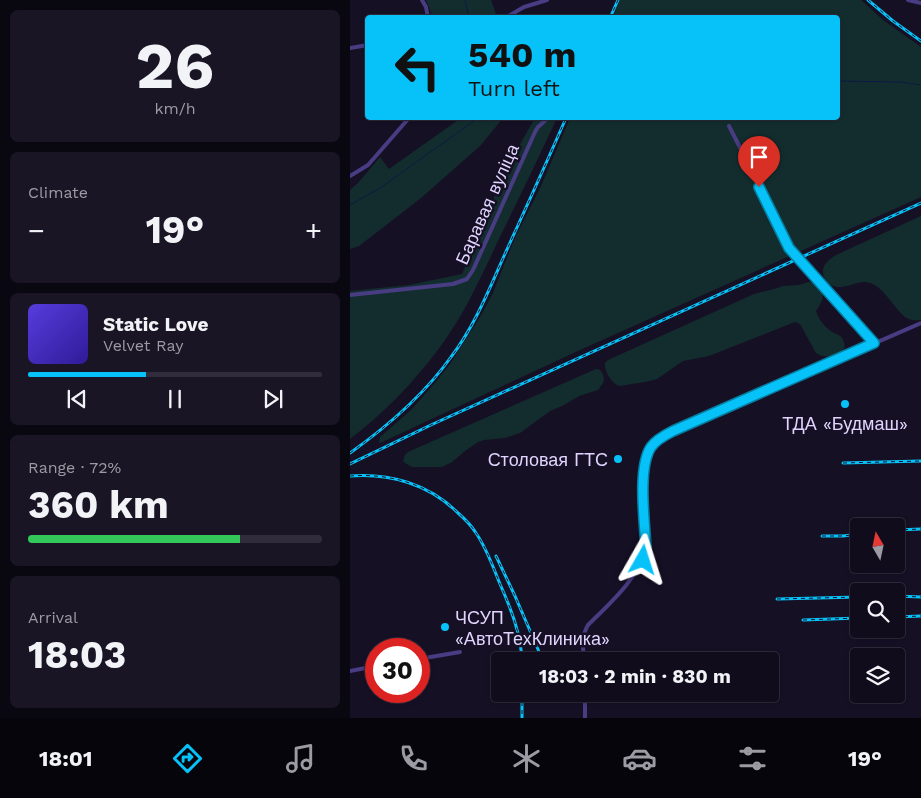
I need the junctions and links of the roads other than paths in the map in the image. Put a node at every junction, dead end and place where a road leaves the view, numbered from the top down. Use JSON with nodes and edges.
{"nodes":[{"id":1,"x":422,"y":0,"type":"edge"},
{"id":2,"x":547,"y":0,"type":"edge"},
{"id":3,"x":908,"y":0,"type":"edge"},
{"id":4,"x":532,"y":2,"type":"edge"},
{"id":5,"x":921,"y":3,"type":"edge"},
{"id":6,"x":427,"y":15,"type":"edge"},
{"id":7,"x":510,"y":15,"type":"edge"},
{"id":8,"x":365,"y":46,"type":"edge"},
{"id":9,"x":350,"y":48,"type":"edge"},
{"id":10,"x":407,"y":120,"type":"edge"},
{"id":11,"x":546,"y":120,"type":"edge"},
{"id":12,"x":728,"y":126,"type":"dead end"},
{"id":13,"x":350,"y":176,"type":"edge"},
{"id":14,"x":350,"y":295,"type":"edge"},
{"id":15,"x":921,"y":323,"type":"edge"},
{"id":16,"x":874,"y":343,"type":"junction"},
{"id":17,"x":460,"y":652,"type":"dead end"},
{"id":18,"x":584,"y":652,"type":"edge"},
{"id":19,"x":430,"y":657,"type":"edge"},
{"id":20,"x":365,"y":668,"type":"edge"},
{"id":21,"x":350,"y":671,"type":"edge"},
{"id":22,"x":585,"y":702,"type":"edge"},
{"id":23,"x":585,"y":718,"type":"edge"}],
"edges":[{"from":1,"to":6,"type":"street"},
{"from":2,"to":4,"type":"street"},
{"from":3,"to":5,"type":"street"},
{"from":4,"to":7,"type":"street"},
{"from":8,"to":9,"type":"street"},
{"from":10,"to":13,"type":"street"},
{"from":11,"to":14,"type":"street","name":"Баравая вуліца"},
{"from":12,"to":16,"type":"street"},
{"from":15,"to":16,"type":"street"},
{"from":16,"to":18,"type":"street"},
{"from":17,"to":19,"type":"street"},
{"from":20,"to":21,"type":"street"},
{"from":22,"to":23,"type":"street"}]}
